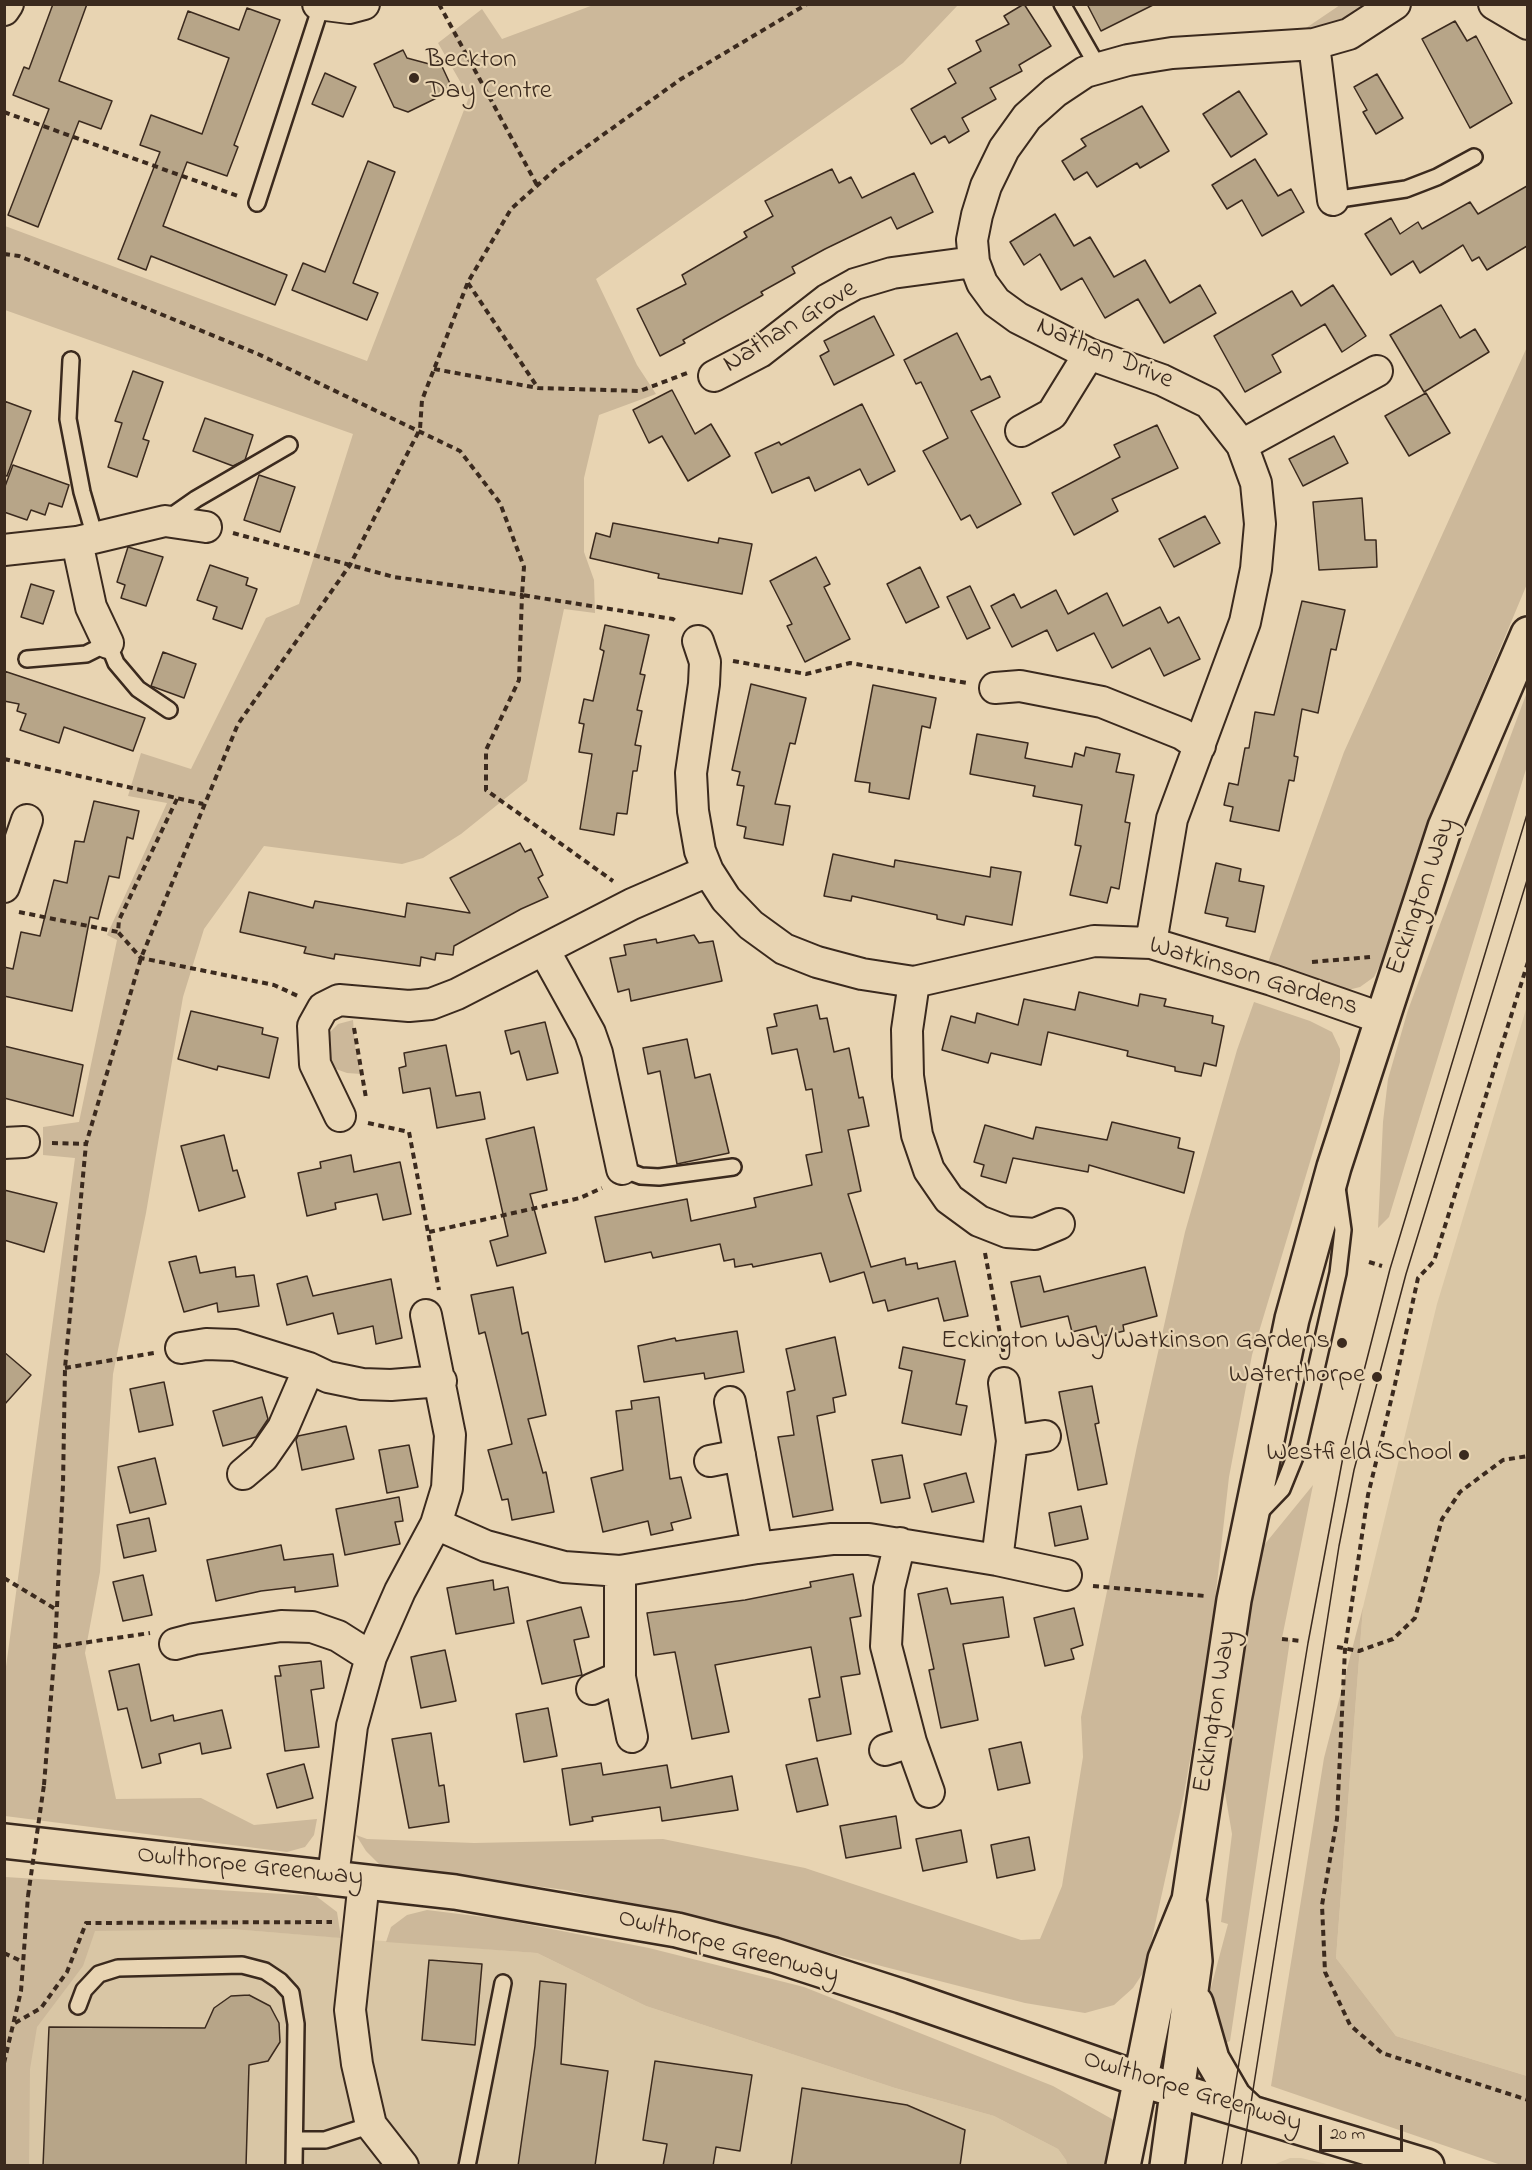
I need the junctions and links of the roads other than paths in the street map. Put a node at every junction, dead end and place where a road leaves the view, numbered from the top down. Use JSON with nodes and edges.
{"nodes":[{"id":1,"x":8,"y":4,"type":"edge"},
{"id":2,"x":364,"y":4,"type":"edge"},
{"id":3,"x":1062,"y":4,"type":"edge"},
{"id":4,"x":1395,"y":4,"type":"edge"},
{"id":5,"x":1494,"y":4,"type":"edge"},
{"id":6,"x":320,"y":5,"type":"edge"},
{"id":7,"x":4,"y":10,"type":"edge"},
{"id":8,"x":1527,"y":24,"type":"edge"},
{"id":9,"x":1314,"y":44,"type":"junction"},
{"id":10,"x":1098,"y":67,"type":"junction"},
{"id":11,"x":1474,"y":157,"type":"dead end"},
{"id":12,"x":1333,"y":200,"type":"joint"},
{"id":13,"x":257,"y":203,"type":"road end"},
{"id":14,"x":974,"y":262,"type":"junction"},
{"id":15,"x":1089,"y":354,"type":"junction"},
{"id":16,"x":71,"y":360,"type":"dead end"},
{"id":17,"x":1377,"y":371,"type":"dead end"},
{"id":18,"x":714,"y":376,"type":"road end"},
{"id":19,"x":1021,"y":431,"type":"dead end"},
{"id":20,"x":289,"y":445,"type":"dead end"},
{"id":21,"x":1242,"y":445,"type":"junction"},
{"id":22,"x":165,"y":521,"type":"junction"},
{"id":23,"x":206,"y":527,"type":"road end"},
{"id":24,"x":86,"y":540,"type":"junction"},
{"id":25,"x":4,"y":550,"type":"edge"},
{"id":26,"x":1527,"y":634,"type":"edge"},
{"id":27,"x":698,"y":641,"type":"road end"},
{"id":28,"x":108,"y":643,"type":"junction"},
{"id":29,"x":27,"y":659,"type":"dead end"},
{"id":30,"x":995,"y":688,"type":"road end"},
{"id":31,"x":169,"y":710,"type":"dead end"},
{"id":32,"x":1200,"y":746,"type":"junction"},
{"id":33,"x":27,"y":820,"type":"dead end"},
{"id":34,"x":708,"y":871,"type":"junction"},
{"id":35,"x":9,"y":899,"type":"edge"},
{"id":36,"x":1151,"y":944,"type":"junction"},
{"id":37,"x":544,"y":950,"type":"junction"},
{"id":38,"x":914,"y":982,"type":"junction"},
{"id":39,"x":1381,"y":1018,"type":"junction"},
{"id":40,"x":340,"y":1116,"type":"road end"},
{"id":41,"x":733,"y":1167,"type":"dead end"},
{"id":42,"x":622,"y":1169,"type":"joint"},
{"id":43,"x":1059,"y":1224,"type":"dead end"},
{"id":44,"x":426,"y":1315,"type":"road end"},
{"id":45,"x":182,"y":1348,"type":"road end"},
{"id":46,"x":309,"y":1368,"type":"junction"},
{"id":47,"x":441,"y":1381,"type":"junction"},
{"id":48,"x":1005,"y":1383,"type":"road end"},
{"id":49,"x":730,"y":1402,"type":"dead end"},
{"id":50,"x":1045,"y":1436,"type":"dead end"},
{"id":51,"x":1012,"y":1442,"type":"junction"},
{"id":52,"x":740,"y":1455,"type":"junction"},
{"id":53,"x":710,"y":1461,"type":"dead end"},
{"id":54,"x":243,"y":1474,"type":"dead end"},
{"id":55,"x":436,"y":1524,"type":"junction"},
{"id":56,"x":900,"y":1543,"type":"junction"},
{"id":57,"x":757,"y":1548,"type":"junction"},
{"id":58,"x":997,"y":1560,"type":"junction"},
{"id":59,"x":620,"y":1571,"type":"junction"},
{"id":60,"x":1066,"y":1575,"type":"road end"},
{"id":61,"x":175,"y":1644,"type":"road end"},
{"id":62,"x":371,"y":1657,"type":"junction"},
{"id":63,"x":620,"y":1677,"type":"junction"},
{"id":64,"x":592,"y":1689,"type":"dead end"},
{"id":65,"x":632,"y":1737,"type":"dead end"},
{"id":66,"x":929,"y":1792,"type":"dead end"},
{"id":67,"x":4,"y":1841,"type":"edge"},
{"id":68,"x":348,"y":1879,"type":"junction"},
{"id":69,"x":1190,"y":1900,"type":"junction"},
{"id":70,"x":503,"y":1983,"type":"dead end"},
{"id":71,"x":1192,"y":1987,"type":"junction"},
{"id":72,"x":78,"y":2006,"type":"dead end"},
{"id":73,"x":1139,"y":2079,"type":"junction"},
{"id":74,"x":1177,"y":2103,"type":"junction"},
{"id":75,"x":1250,"y":2112,"type":"junction"},
{"id":76,"x":371,"y":2125,"type":"junction"},
{"id":77,"x":295,"y":2140,"type":"junction"},
{"id":78,"x":294,"y":2166,"type":"edge"},
{"id":79,"x":402,"y":2166,"type":"edge"},
{"id":80,"x":467,"y":2166,"type":"edge"},
{"id":81,"x":1123,"y":2166,"type":"edge"},
{"id":82,"x":1139,"y":2166,"type":"edge"},
{"id":83,"x":1167,"y":2166,"type":"edge"},
{"id":84,"x":1427,"y":2166,"type":"edge"}],
"edges":[{"from":1,"to":7,"type":"street"},
{"from":2,"to":6,"type":"street"},
{"from":3,"to":10,"type":"lane"},
{"from":4,"to":9,"type":"street","name":"Nathan Drive"},
{"from":5,"to":8,"type":"street"},
{"from":6,"to":13,"type":"lane"},
{"from":9,"to":10,"type":"street","name":"Nathan Drive"},
{"from":9,"to":12,"type":"street"},
{"from":10,"to":14,"type":"street","name":"Nathan Drive"},
{"from":11,"to":12,"type":"lane"},
{"from":14,"to":15,"type":"street","name":"Nathan Drive"},
{"from":14,"to":18,"type":"street","name":"Nathan Grove"},
{"from":15,"to":19,"type":"street"},
{"from":15,"to":21,"type":"street","name":"Nathan Drive"},
{"from":16,"to":24,"type":"lane"},
{"from":17,"to":21,"type":"street"},
{"from":20,"to":22,"type":"lane"},
{"from":21,"to":32,"type":"street","name":"Nathan Drive"},
{"from":22,"to":23,"type":"street"},
{"from":22,"to":24,"type":"street"},
{"from":24,"to":25,"type":"street"},
{"from":24,"to":28,"type":"street"},
{"from":26,"to":39,"type":"main road","name":"Eckington Way"},
{"from":27,"to":34,"type":"street","name":"Watkinson Gardens"},
{"from":28,"to":29,"type":"lane"},
{"from":28,"to":31,"type":"lane"},
{"from":30,"to":32,"type":"street"},
{"from":32,"to":36,"type":"street","name":"Nathan Drive"},
{"from":33,"to":35,"type":"street"},
{"from":34,"to":37,"type":"street"},
{"from":34,"to":38,"type":"street","name":"Watkinson Gardens"},
{"from":36,"to":38,"type":"street","name":"Watkinson Gardens"},
{"from":36,"to":39,"type":"street","name":"Watkinson Gardens"},
{"from":37,"to":40,"type":"street"},
{"from":37,"to":42,"type":"street"},
{"from":38,"to":43,"type":"street"},
{"from":39,"to":69,"type":"main road","name":"Eckington Way"},
{"from":41,"to":42,"type":"lane"},
{"from":44,"to":47,"type":"street"},
{"from":45,"to":46,"type":"street"},
{"from":46,"to":47,"type":"street"},
{"from":46,"to":54,"type":"street"},
{"from":47,"to":55,"type":"street"},
{"from":48,"to":51,"type":"street"},
{"from":49,"to":52,"type":"street"},
{"from":50,"to":51,"type":"street"},
{"from":51,"to":58,"type":"street"},
{"from":52,"to":53,"type":"street"},
{"from":52,"to":57,"type":"street"},
{"from":55,"to":59,"type":"street"},
{"from":55,"to":62,"type":"street"},
{"from":56,"to":57,"type":"street"},
{"from":56,"to":58,"type":"street"},
{"from":56,"to":66,"type":"street"},
{"from":57,"to":59,"type":"street"},
{"from":58,"to":60,"type":"street"},
{"from":59,"to":63,"type":"street"},
{"from":61,"to":62,"type":"street"},
{"from":62,"to":68,"type":"street"},
{"from":63,"to":64,"type":"street"},
{"from":63,"to":65,"type":"street"},
{"from":67,"to":68,"type":"main road","name":"Owlthorpe Greenway"},
{"from":68,"to":73,"type":"main road","name":"Owlthorpe Greenway"},
{"from":68,"to":76,"type":"street"},
{"from":69,"to":71,"type":"main road","name":"Eckington Way"},
{"from":69,"to":73,"type":"main road","name":"Eckington Way"},
{"from":70,"to":80,"type":"lane"},
{"from":71,"to":74,"type":"main road","name":"Eckington Way"},
{"from":71,"to":75,"type":"main road"},
{"from":72,"to":77,"type":"lane"},
{"from":73,"to":74,"type":"main road","name":"Owlthorpe Greenway"},
{"from":73,"to":81,"type":"main road","name":"Eckington Way"},
{"from":74,"to":75,"type":"main road","name":"Owlthorpe Greenway"},
{"from":74,"to":82,"type":"main road"},
{"from":74,"to":83,"type":"main road","name":"Eckington Way"},
{"from":75,"to":84,"type":"main road","name":"Owlthorpe Greenway"},
{"from":76,"to":77,"type":"lane"},
{"from":76,"to":79,"type":"street"},
{"from":77,"to":78,"type":"lane"}]}
